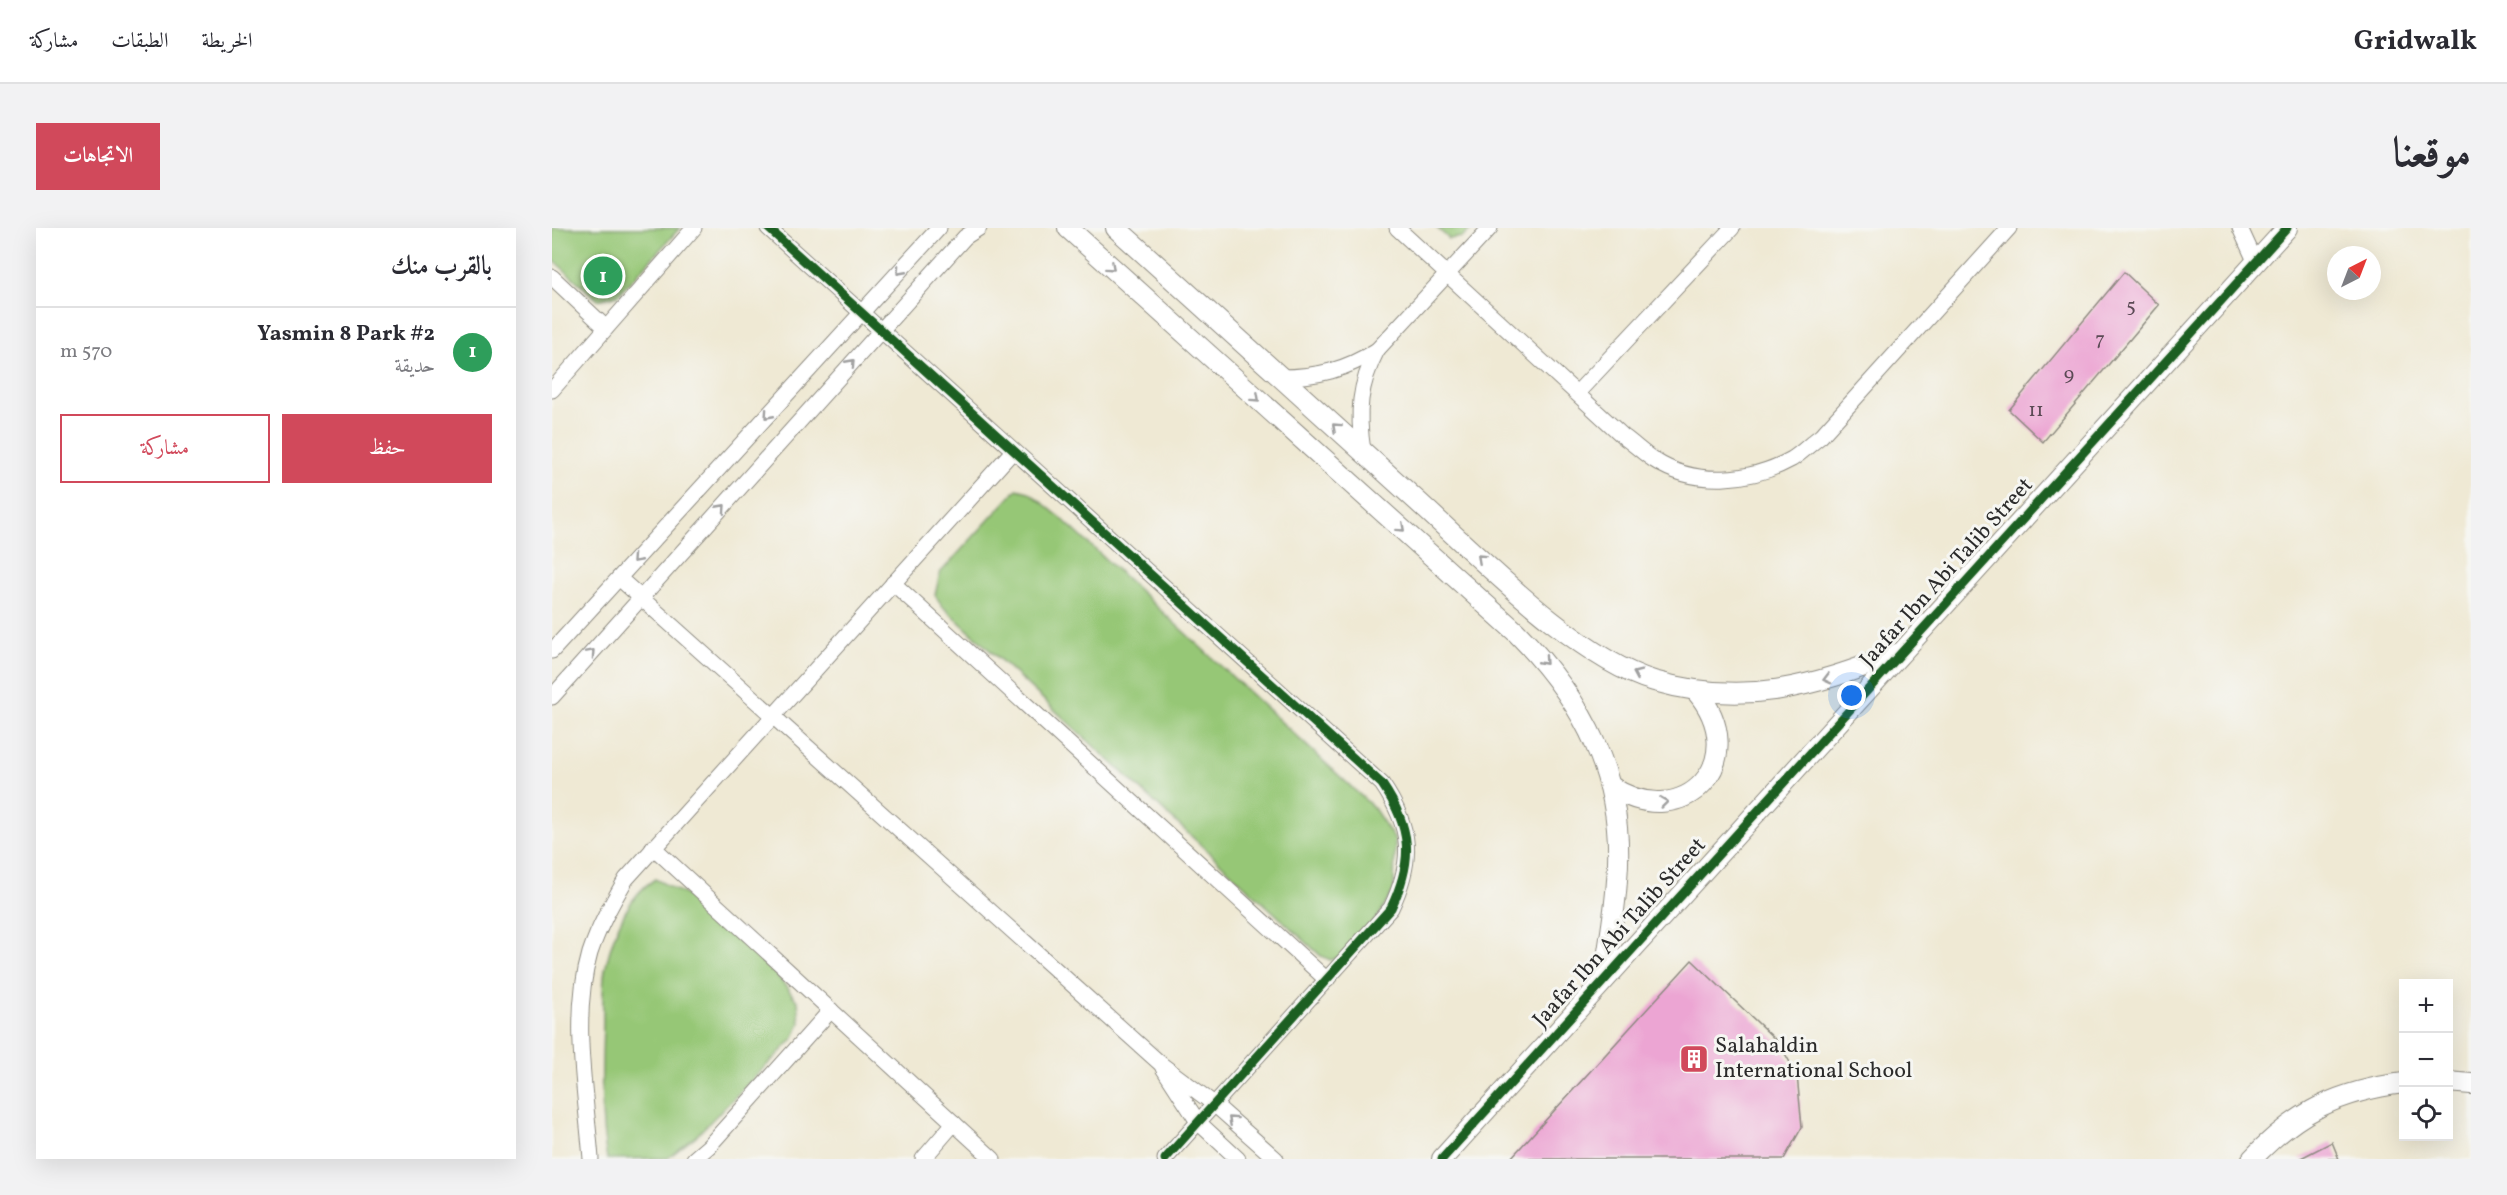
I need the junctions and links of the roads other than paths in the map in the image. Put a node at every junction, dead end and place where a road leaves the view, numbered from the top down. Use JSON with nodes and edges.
{"nodes":[{"id":1,"x":694,"y":228,"type":"edge"},
{"id":2,"x":768,"y":228,"type":"edge"},
{"id":3,"x":939,"y":228,"type":"edge"},
{"id":4,"x":979,"y":228,"type":"edge"},
{"id":5,"x":1068,"y":228,"type":"edge"},
{"id":6,"x":1116,"y":228,"type":"edge"},
{"id":7,"x":1397,"y":228,"type":"edge"},
{"id":8,"x":1490,"y":228,"type":"edge"},
{"id":9,"x":1732,"y":228,"type":"edge"},
{"id":10,"x":2240,"y":228,"type":"edge"},
{"id":11,"x":2287,"y":228,"type":"edge"},
{"id":12,"x":2004,"y":230,"type":"edge"},
{"id":13,"x":2256,"y":263,"type":"junction"},
{"id":14,"x":1447,"y":274,"type":"junction"},
{"id":15,"x":552,"y":278,"type":"edge"},
{"id":16,"x":861,"y":313,"type":"junction"},
{"id":17,"x":606,"y":328,"type":"junction"},
{"id":18,"x":880,"y":331,"type":"junction"},
{"id":19,"x":1377,"y":350,"type":"junction"},
{"id":20,"x":1280,"y":377,"type":"junction"},
{"id":21,"x":552,"y":390,"type":"edge"},
{"id":22,"x":1577,"y":393,"type":"junction"},
{"id":23,"x":1014,"y":450,"type":"junction"},
{"id":24,"x":1363,"y":451,"type":"junction"},
{"id":25,"x":619,"y":578,"type":"junction"},
{"id":26,"x":893,"y":583,"type":"junction"},
{"id":27,"x":1513,"y":588,"type":"junction"},
{"id":28,"x":641,"y":598,"type":"junction"},
{"id":29,"x":1492,"y":611,"type":"junction"},
{"id":30,"x":552,"y":651,"type":"edge"},
{"id":31,"x":1902,"y":652,"type":"junction"},
{"id":32,"x":1696,"y":691,"type":"junction"},
{"id":33,"x":552,"y":696,"type":"edge"},
{"id":34,"x":772,"y":716,"type":"junction"},
{"id":35,"x":1610,"y":786,"type":"junction"},
{"id":36,"x":653,"y":847,"type":"junction"},
{"id":37,"x":1327,"y":980,"type":"junction"},
{"id":38,"x":1604,"y":980,"type":"junction"},
{"id":39,"x":831,"y":1010,"type":"junction"},
{"id":40,"x":1162,"y":1065,"type":"junction"},
{"id":41,"x":2453,"y":1082,"type":"edge"},
{"id":42,"x":2399,"y":1084,"type":"edge"},
{"id":43,"x":2471,"y":1084,"type":"edge"},
{"id":44,"x":1214,"y":1104,"type":"junction"},
{"id":45,"x":1198,"y":1122,"type":"junction"},
{"id":46,"x":954,"y":1123,"type":"junction"},
{"id":47,"x":591,"y":1159,"type":"edge"},
{"id":48,"x":694,"y":1159,"type":"edge"},
{"id":49,"x":923,"y":1159,"type":"edge"},
{"id":50,"x":993,"y":1159,"type":"edge"},
{"id":51,"x":1165,"y":1159,"type":"edge"},
{"id":52,"x":1238,"y":1159,"type":"edge"},
{"id":53,"x":1276,"y":1159,"type":"edge"},
{"id":54,"x":1442,"y":1159,"type":"edge"},
{"id":55,"x":2252,"y":1159,"type":"edge"}],
"edges":[{"from":1,"to":17,"type":"street"},
{"from":2,"to":16,"type":"street"},
{"from":3,"to":16,"type":"street","one_way":true},
{"from":4,"to":18,"type":"street"},
{"from":5,"to":29,"type":"street","one_way":true},
{"from":6,"to":20,"type":"street"},
{"from":7,"to":14,"type":"street"},
{"from":8,"to":14,"type":"street"},
{"from":9,"to":22,"type":"street"},
{"from":10,"to":13,"type":"street"},
{"from":11,"to":13,"type":"street","name":"Jaafar Ibn Abi Talib Street"},
{"from":12,"to":22,"type":"street"},
{"from":13,"to":31,"type":"street","name":"Jaafar Ibn Abi Talib Street"},
{"from":14,"to":19,"type":"street"},
{"from":14,"to":22,"type":"street"},
{"from":15,"to":17,"type":"street"},
{"from":16,"to":18,"type":"street"},
{"from":16,"to":25,"type":"street","one_way":true},
{"from":17,"to":21,"type":"street"},
{"from":18,"to":23,"type":"street"},
{"from":28,"to":18,"type":"street","one_way":true},
{"from":19,"to":20,"type":"street"},
{"from":19,"to":24,"type":"street"},
{"from":24,"to":20,"type":"street","one_way":true},
{"from":23,"to":26,"type":"street"},
{"from":23,"to":37,"type":"street"},
{"from":27,"to":24,"type":"street","one_way":true},
{"from":25,"to":28,"type":"street"},
{"from":25,"to":30,"type":"street"},
{"from":26,"to":34,"type":"street"},
{"from":26,"to":37,"type":"street"},
{"from":27,"to":29,"type":"street"},
{"from":32,"to":27,"type":"street","one_way":true},
{"from":33,"to":28,"type":"street","one_way":true},
{"from":28,"to":34,"type":"street"},
{"from":29,"to":35,"type":"street","one_way":true},
{"from":31,"to":32,"type":"street","one_way":true},
{"from":31,"to":38,"type":"street","name":"Jaafar Ibn Abi Talib Street"},
{"from":35,"to":32,"type":"street","one_way":true},
{"from":34,"to":36,"type":"street"},
{"from":34,"to":40,"type":"street"},
{"from":35,"to":38,"type":"street"},
{"from":36,"to":39,"type":"street"},
{"from":36,"to":47,"type":"street"},
{"from":37,"to":44,"type":"street"},
{"from":38,"to":54,"type":"street","name":"Jaafar Ibn Abi Talib Street"},
{"from":39,"to":46,"type":"street"},
{"from":39,"to":48,"type":"street"},
{"from":40,"to":44,"type":"street"},
{"from":40,"to":45,"type":"street"},
{"from":41,"to":43,"type":"street"},
{"from":42,"to":55,"type":"street"},
{"from":44,"to":45,"type":"street"},
{"from":53,"to":44,"type":"street","one_way":true},
{"from":45,"to":51,"type":"street"},
{"from":45,"to":52,"type":"street"},
{"from":46,"to":49,"type":"street"},
{"from":46,"to":50,"type":"street"}]}
